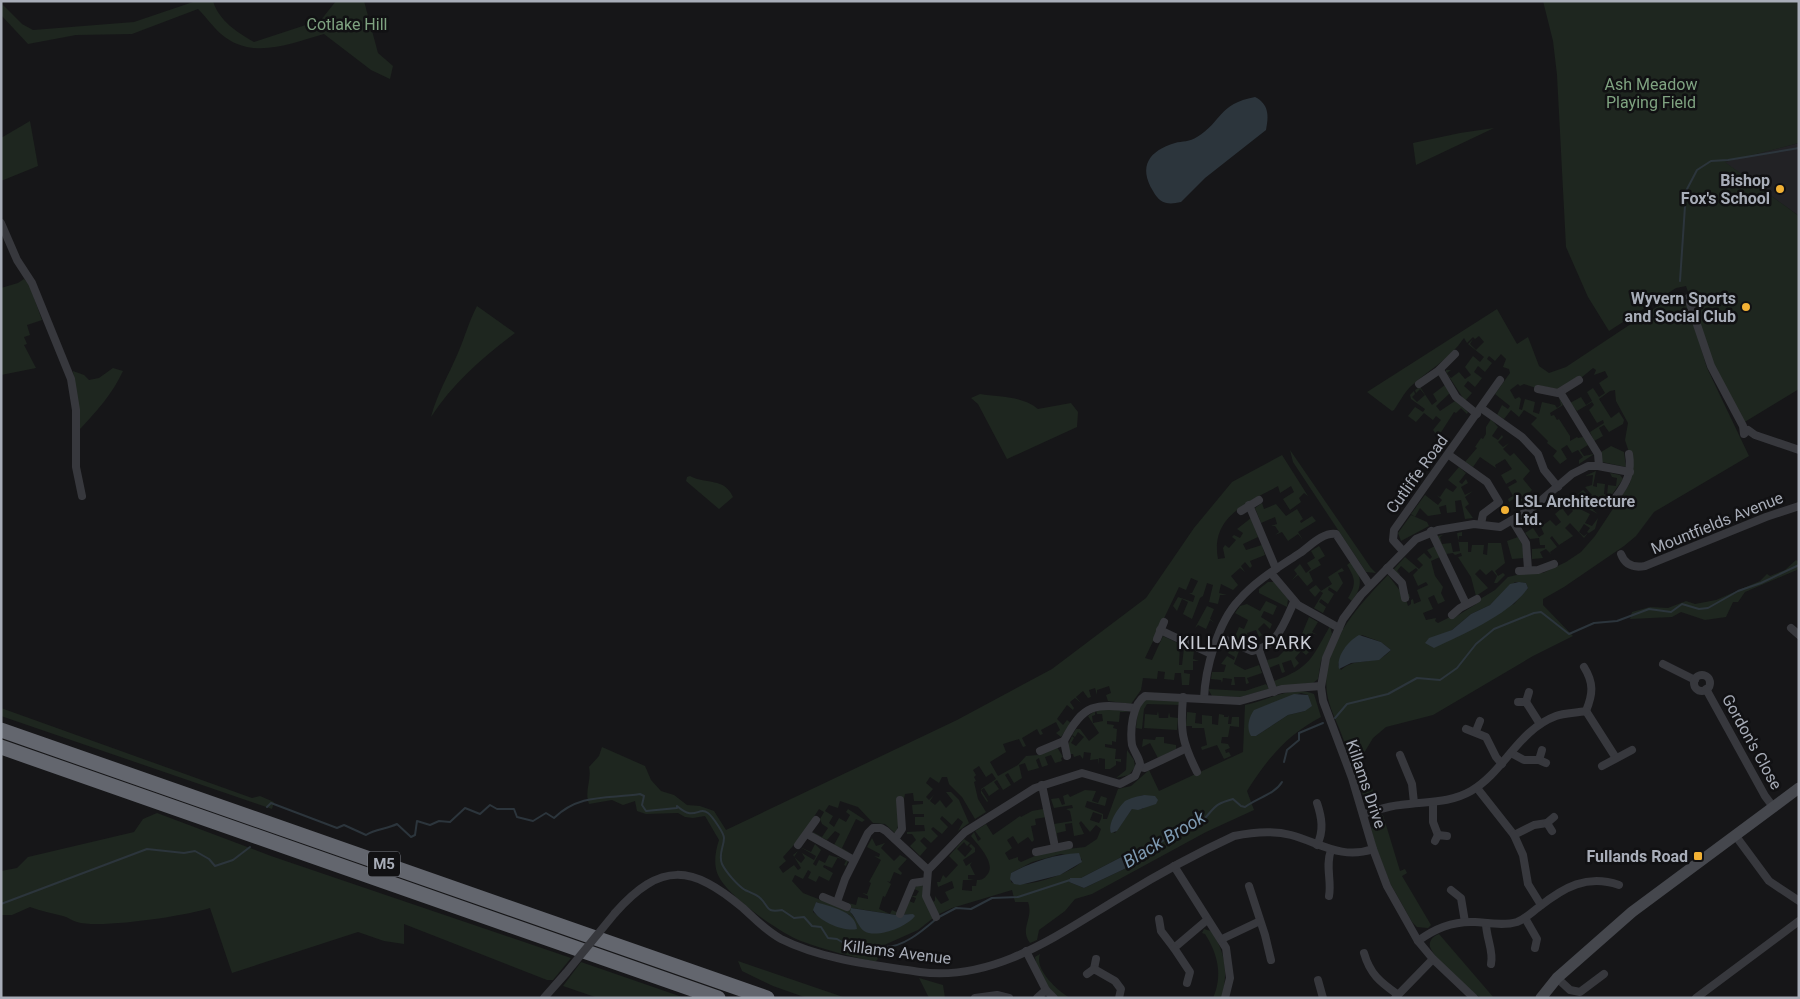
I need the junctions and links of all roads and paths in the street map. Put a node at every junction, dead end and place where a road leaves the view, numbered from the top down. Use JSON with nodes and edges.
{"nodes":[{"id":1,"x":1,"y":223,"type":"edge"},
{"id":2,"x":1688,"y":298,"type":"dead end"},
{"id":3,"x":1456,"y":354,"type":"dead end"},
{"id":4,"x":1440,"y":370,"type":"junction"},
{"id":5,"x":1500,"y":380,"type":"dead end"},
{"id":6,"x":1579,"y":380,"type":"dead end"},
{"id":7,"x":1419,"y":384,"type":"dead end"},
{"id":8,"x":1538,"y":389,"type":"dead end"},
{"id":9,"x":1560,"y":392,"type":"junction"},
{"id":10,"x":1479,"y":411,"type":"junction"},
{"id":11,"x":1799,"y":450,"type":"edge"},
{"id":12,"x":1628,"y":454,"type":"dead end"},
{"id":13,"x":1449,"y":455,"type":"junction"},
{"id":14,"x":1599,"y":466,"type":"junction"},
{"id":15,"x":1630,"y":472,"type":"junction"},
{"id":16,"x":1558,"y":487,"type":"junction"},
{"id":17,"x":82,"y":496,"type":"dead end"},
{"id":18,"x":1616,"y":497,"type":"dead end"},
{"id":19,"x":1259,"y":500,"type":"dead end"},
{"id":20,"x":1249,"y":505,"type":"junction"},
{"id":21,"x":1799,"y":506,"type":"edge"},
{"id":22,"x":1241,"y":511,"type":"dead end"},
{"id":23,"x":1512,"y":520,"type":"junction"},
{"id":24,"x":1481,"y":524,"type":"junction"},
{"id":25,"x":1431,"y":532,"type":"junction"},
{"id":26,"x":1403,"y":551,"type":"junction"},
{"id":27,"x":1621,"y":554,"type":"dead end"},
{"id":28,"x":1554,"y":564,"type":"dead end"},
{"id":29,"x":1387,"y":568,"type":"junction"},
{"id":30,"x":1528,"y":569,"type":"junction"},
{"id":31,"x":1274,"y":571,"type":"junction"},
{"id":32,"x":1519,"y":571,"type":"dead end"},
{"id":33,"x":1369,"y":584,"type":"junction"},
{"id":34,"x":1405,"y":598,"type":"dead end"},
{"id":35,"x":1477,"y":599,"type":"dead end"},
{"id":36,"x":1294,"y":602,"type":"junction"},
{"id":37,"x":1466,"y":604,"type":"junction"},
{"id":38,"x":1452,"y":615,"type":"dead end"},
{"id":39,"x":1164,"y":622,"type":"dead end"},
{"id":40,"x":1339,"y":628,"type":"junction"},
{"id":41,"x":1791,"y":628,"type":"dead end"},
{"id":42,"x":1160,"y":630,"type":"junction"},
{"id":43,"x":1799,"y":635,"type":"edge"},
{"id":44,"x":1219,"y":637,"type":"junction"},
{"id":45,"x":1158,"y":639,"type":"dead end"},
{"id":46,"x":1258,"y":650,"type":"junction"},
{"id":47,"x":1212,"y":654,"type":"junction"},
{"id":48,"x":1663,"y":664,"type":"dead end"},
{"id":49,"x":1584,"y":667,"type":"dead end"},
{"id":50,"x":1695,"y":680,"type":"junction"},
{"id":51,"x":1321,"y":686,"type":"junction"},
{"id":52,"x":1706,"y":689,"type":"junction"},
{"id":53,"x":1274,"y":692,"type":"junction"},
{"id":54,"x":1529,"y":692,"type":"dead end"},
{"id":55,"x":1184,"y":697,"type":"junction"},
{"id":56,"x":1204,"y":699,"type":"junction"},
{"id":57,"x":1135,"y":708,"type":"junction"},
{"id":58,"x":1586,"y":711,"type":"junction"},
{"id":59,"x":1480,"y":721,"type":"dead end"},
{"id":60,"x":1540,"y":724,"type":"junction"},
{"id":61,"x":1466,"y":729,"type":"dead end"},
{"id":62,"x":1,"y":730,"type":"edge"},
{"id":63,"x":1476,"y":731,"type":"junction"},
{"id":64,"x":1064,"y":741,"type":"junction"},
{"id":65,"x":1,"y":747,"type":"edge"},
{"id":66,"x":1185,"y":749,"type":"junction"},
{"id":67,"x":1542,"y":750,"type":"dead end"},
{"id":68,"x":1632,"y":750,"type":"dead end"},
{"id":69,"x":1040,"y":751,"type":"dead end"},
{"id":70,"x":1400,"y":752,"type":"dead end"},
{"id":71,"x":1511,"y":753,"type":"junction"},
{"id":72,"x":1067,"y":756,"type":"dead end"},
{"id":73,"x":1616,"y":758,"type":"junction"},
{"id":74,"x":1502,"y":764,"type":"junction"},
{"id":75,"x":1602,"y":766,"type":"dead end"},
{"id":76,"x":1140,"y":767,"type":"junction"},
{"id":77,"x":1197,"y":772,"type":"dead end"},
{"id":78,"x":1042,"y":785,"type":"junction"},
{"id":79,"x":1477,"y":788,"type":"junction"},
{"id":80,"x":1799,"y":788,"type":"edge"},
{"id":81,"x":900,"y":800,"type":"dead end"},
{"id":82,"x":1317,"y":803,"type":"dead end"},
{"id":83,"x":1414,"y":803,"type":"junction"},
{"id":84,"x":1433,"y":803,"type":"junction"},
{"id":85,"x":1774,"y":808,"type":"junction"},
{"id":86,"x":1363,"y":814,"type":"junction"},
{"id":87,"x":1554,"y":817,"type":"dead end"},
{"id":88,"x":816,"y":820,"type":"dead end"},
{"id":89,"x":1547,"y":823,"type":"junction"},
{"id":90,"x":1552,"y":831,"type":"dead end"},
{"id":91,"x":807,"y":834,"type":"junction"},
{"id":92,"x":1514,"y":835,"type":"junction"},
{"id":93,"x":1735,"y":835,"type":"junction"},
{"id":94,"x":1447,"y":836,"type":"dead end"},
{"id":95,"x":895,"y":839,"type":"junction"},
{"id":96,"x":798,"y":845,"type":"dead end"},
{"id":97,"x":1318,"y":845,"type":"junction"},
{"id":98,"x":1069,"y":846,"type":"dead end"},
{"id":99,"x":1055,"y":847,"type":"junction"},
{"id":100,"x":1373,"y":849,"type":"junction"},
{"id":101,"x":1331,"y":850,"type":"junction"},
{"id":102,"x":1036,"y":852,"type":"dead end"},
{"id":103,"x":854,"y":860,"type":"junction"},
{"id":104,"x":1174,"y":866,"type":"junction"},
{"id":105,"x":928,"y":870,"type":"junction"},
{"id":106,"x":1610,"y":872,"type":"dead end"},
{"id":107,"x":1608,"y":881,"type":"junction"},
{"id":108,"x":927,"y":883,"type":"junction"},
{"id":109,"x":1619,"y":885,"type":"dead end"},
{"id":110,"x":1248,"y":886,"type":"dead end"},
{"id":111,"x":1451,"y":890,"type":"dead end"},
{"id":112,"x":1329,"y":896,"type":"dead end"},
{"id":113,"x":823,"y":897,"type":"dead end"},
{"id":114,"x":1799,"y":901,"type":"edge"},
{"id":115,"x":837,"y":902,"type":"junction"},
{"id":116,"x":1540,"y":905,"type":"junction"},
{"id":117,"x":847,"y":906,"type":"dead end"},
{"id":118,"x":900,"y":914,"type":"dead end"},
{"id":119,"x":936,"y":917,"type":"dead end"},
{"id":120,"x":1526,"y":918,"type":"junction"},
{"id":121,"x":1159,"y":919,"type":"dead end"},
{"id":122,"x":1207,"y":920,"type":"junction"},
{"id":123,"x":1260,"y":921,"type":"junction"},
{"id":124,"x":1799,"y":921,"type":"edge"},
{"id":125,"x":1465,"y":922,"type":"junction"},
{"id":126,"x":1486,"y":923,"type":"junction"},
{"id":127,"x":1222,"y":939,"type":"junction"},
{"id":128,"x":1537,"y":939,"type":"junction"},
{"id":129,"x":1418,"y":941,"type":"junction"},
{"id":130,"x":1546,"y":941,"type":"dead end"},
{"id":131,"x":1174,"y":948,"type":"junction"},
{"id":132,"x":1534,"y":948,"type":"dead end"},
{"id":133,"x":1026,"y":951,"type":"junction"},
{"id":134,"x":1364,"y":954,"type":"dead end"},
{"id":135,"x":1096,"y":958,"type":"dead end"},
{"id":136,"x":1433,"y":959,"type":"junction"},
{"id":137,"x":1271,"y":960,"type":"dead end"},
{"id":138,"x":1491,"y":964,"type":"dead end"},
{"id":139,"x":1094,"y":969,"type":"junction"},
{"id":140,"x":1087,"y":974,"type":"dead end"},
{"id":141,"x":1604,"y":974,"type":"dead end"},
{"id":142,"x":1557,"y":978,"type":"junction"},
{"id":143,"x":1318,"y":980,"type":"dead end"},
{"id":144,"x":1187,"y":982,"type":"dead end"},
{"id":145,"x":981,"y":988,"type":"dead end"},
{"id":146,"x":1046,"y":990,"type":"junction"},
{"id":147,"x":1312,"y":992,"type":"dead end"},
{"id":148,"x":1322,"y":994,"type":"edge"},
{"id":149,"x":1396,"y":996,"type":"edge"},
{"id":150,"x":979,"y":997,"type":"edge"},
{"id":151,"x":544,"y":998,"type":"edge"},
{"id":152,"x":718,"y":998,"type":"edge"},
{"id":153,"x":766,"y":998,"type":"edge"},
{"id":154,"x":1009,"y":998,"type":"edge"},
{"id":155,"x":1037,"y":998,"type":"edge"},
{"id":156,"x":1054,"y":998,"type":"edge"},
{"id":157,"x":1118,"y":998,"type":"edge"},
{"id":158,"x":1225,"y":998,"type":"edge"},
{"id":159,"x":1474,"y":998,"type":"edge"},
{"id":160,"x":1541,"y":998,"type":"edge"},
{"id":161,"x":1696,"y":998,"type":"edge"}],
"edges":[{"from":1,"to":17,"type":"street"},
{"from":2,"to":11,"type":"street"},
{"from":3,"to":4,"type":"street"},
{"from":4,"to":7,"type":"street"},
{"from":4,"to":10,"type":"street"},
{"from":5,"to":10,"type":"street","name":"Cutliffe Road"},
{"from":6,"to":9,"type":"street"},
{"from":8,"to":9,"type":"street"},
{"from":9,"to":14,"type":"street"},
{"from":10,"to":13,"type":"street","name":"Cutliffe Road"},
{"from":10,"to":16,"type":"street"},
{"from":12,"to":15,"type":"street"},
{"from":13,"to":24,"type":"street"},
{"from":13,"to":26,"type":"street","name":"Cutliffe Road"},
{"from":14,"to":15,"type":"street"},
{"from":14,"to":16,"type":"street"},
{"from":15,"to":18,"type":"street"},
{"from":16,"to":23,"type":"street"},
{"from":19,"to":20,"type":"street"},
{"from":20,"to":22,"type":"street"},
{"from":20,"to":31,"type":"street"},
{"from":21,"to":27,"type":"street","name":"Mountfields Avenue"},
{"from":23,"to":24,"type":"street"},
{"from":23,"to":30,"type":"street"},
{"from":24,"to":25,"type":"street"},
{"from":25,"to":26,"type":"street","name":"Killams Drive"},
{"from":25,"to":37,"type":"street"},
{"from":26,"to":29,"type":"street","name":"Killams Drive"},
{"from":28,"to":30,"type":"street"},
{"from":29,"to":33,"type":"street","name":"Killams Drive"},
{"from":29,"to":34,"type":"street"},
{"from":30,"to":32,"type":"street"},
{"from":31,"to":33,"type":"street"},
{"from":31,"to":36,"type":"street"},
{"from":31,"to":44,"type":"street"},
{"from":33,"to":40,"type":"street","name":"Killams Drive"},
{"from":35,"to":37,"type":"street"},
{"from":36,"to":40,"type":"street"},
{"from":36,"to":46,"type":"street"},
{"from":37,"to":38,"type":"street"},
{"from":39,"to":42,"type":"street"},
{"from":40,"to":51,"type":"street","name":"Killams Drive"},
{"from":41,"to":43,"type":"street"},
{"from":42,"to":45,"type":"street"},
{"from":42,"to":47,"type":"street"},
{"from":44,"to":46,"type":"street"},
{"from":44,"to":47,"type":"street"},
{"from":46,"to":53,"type":"street"},
{"from":47,"to":56,"type":"street"},
{"from":48,"to":50,"type":"street","name":"Gordon's Close"},
{"from":49,"to":58,"type":"street"},
{"from":50,"to":52,"type":"street","name":"Gordon's Close"},
{"from":50,"to":52,"type":"street","name":"Gordon's Close"},
{"from":51,"to":53,"type":"street"},
{"from":51,"to":86,"type":"street","name":"Killams Drive"},
{"from":52,"to":85,"type":"street","name":"Gordon's Close"},
{"from":53,"to":56,"type":"street"},
{"from":54,"to":60,"type":"street"},
{"from":55,"to":56,"type":"street"},
{"from":55,"to":57,"type":"street"},
{"from":55,"to":66,"type":"street"},
{"from":57,"to":64,"type":"street"},
{"from":57,"to":76,"type":"street"},
{"from":58,"to":60,"type":"street"},
{"from":58,"to":73,"type":"street"},
{"from":59,"to":63,"type":"street"},
{"from":60,"to":71,"type":"street"},
{"from":61,"to":63,"type":"street"},
{"from":62,"to":153,"type":"highway","number":"M5"},
{"from":63,"to":74,"type":"street"},
{"from":64,"to":69,"type":"street"},
{"from":64,"to":72,"type":"street"},
{"from":65,"to":152,"type":"highway","number":"M5"},
{"from":66,"to":76,"type":"street"},
{"from":66,"to":77,"type":"street"},
{"from":67,"to":71,"type":"street"},
{"from":68,"to":73,"type":"street"},
{"from":70,"to":83,"type":"street"},
{"from":71,"to":74,"type":"street"},
{"from":73,"to":75,"type":"street"},
{"from":74,"to":79,"type":"street"},
{"from":76,"to":78,"type":"street"},
{"from":78,"to":99,"type":"street"},
{"from":78,"to":105,"type":"street"},
{"from":79,"to":84,"type":"street"},
{"from":79,"to":92,"type":"street"},
{"from":80,"to":85,"type":"main road"},
{"from":81,"to":95,"type":"street"},
{"from":82,"to":97,"type":"street"},
{"from":83,"to":84,"type":"street"},
{"from":83,"to":86,"type":"street"},
{"from":84,"to":94,"type":"street"},
{"from":85,"to":93,"type":"main road"},
{"from":86,"to":100,"type":"street","name":"Killams Drive"},
{"from":87,"to":89,"type":"street"},
{"from":88,"to":91,"type":"street"},
{"from":89,"to":90,"type":"street"},
{"from":89,"to":92,"type":"street"},
{"from":91,"to":96,"type":"street"},
{"from":91,"to":103,"type":"street"},
{"from":92,"to":116,"type":"street"},
{"from":93,"to":114,"type":"street"},
{"from":93,"to":142,"type":"main road"},
{"from":95,"to":103,"type":"street"},
{"from":95,"to":105,"type":"street"},
{"from":97,"to":101,"type":"street","name":"Killams Avenue"},
{"from":97,"to":104,"type":"street","name":"Killams Avenue"},
{"from":98,"to":99,"type":"street"},
{"from":99,"to":102,"type":"street"},
{"from":100,"to":101,"type":"street","name":"Killams Avenue"},
{"from":100,"to":129,"type":"street","name":"Killams Drive"},
{"from":101,"to":112,"type":"street"},
{"from":103,"to":115,"type":"street"},
{"from":104,"to":122,"type":"street"},
{"from":104,"to":133,"type":"street","name":"Killams Avenue"},
{"from":105,"to":108,"type":"street"},
{"from":106,"to":107,"type":"street"},
{"from":107,"to":109,"type":"street"},
{"from":107,"to":116,"type":"street"},
{"from":108,"to":118,"type":"street"},
{"from":108,"to":119,"type":"street"},
{"from":110,"to":123,"type":"street"},
{"from":111,"to":125,"type":"street"},
{"from":113,"to":115,"type":"street"},
{"from":115,"to":117,"type":"street"},
{"from":116,"to":120,"type":"street"},
{"from":120,"to":126,"type":"street"},
{"from":120,"to":128,"type":"street"},
{"from":121,"to":131,"type":"street"},
{"from":122,"to":127,"type":"street"},
{"from":122,"to":131,"type":"street"},
{"from":123,"to":127,"type":"street"},
{"from":123,"to":137,"type":"street"},
{"from":124,"to":161,"type":"street"},
{"from":125,"to":126,"type":"street"},
{"from":125,"to":129,"type":"street"},
{"from":126,"to":138,"type":"street"},
{"from":127,"to":158,"type":"street"},
{"from":128,"to":130,"type":"street"},
{"from":128,"to":132,"type":"street"},
{"from":129,"to":136,"type":"street","name":"Killams Drive"},
{"from":131,"to":144,"type":"street"},
{"from":133,"to":146,"type":"street"},
{"from":133,"to":151,"type":"street","name":"Killams Avenue","bridge":true},
{"from":134,"to":149,"type":"street"},
{"from":135,"to":139,"type":"street"},
{"from":136,"to":149,"type":"street"},
{"from":136,"to":159,"type":"street","name":"Killams Drive"},
{"from":139,"to":140,"type":"street"},
{"from":139,"to":157,"type":"street"},
{"from":141,"to":142,"type":"street"},
{"from":142,"to":160,"type":"main road"},
{"from":143,"to":148,"type":"street"},
{"from":145,"to":150,"type":"street"},
{"from":146,"to":155,"type":"street"},
{"from":146,"to":156,"type":"street"},
{"from":147,"to":148,"type":"street"},
{"from":150,"to":154,"type":"street"}]}
